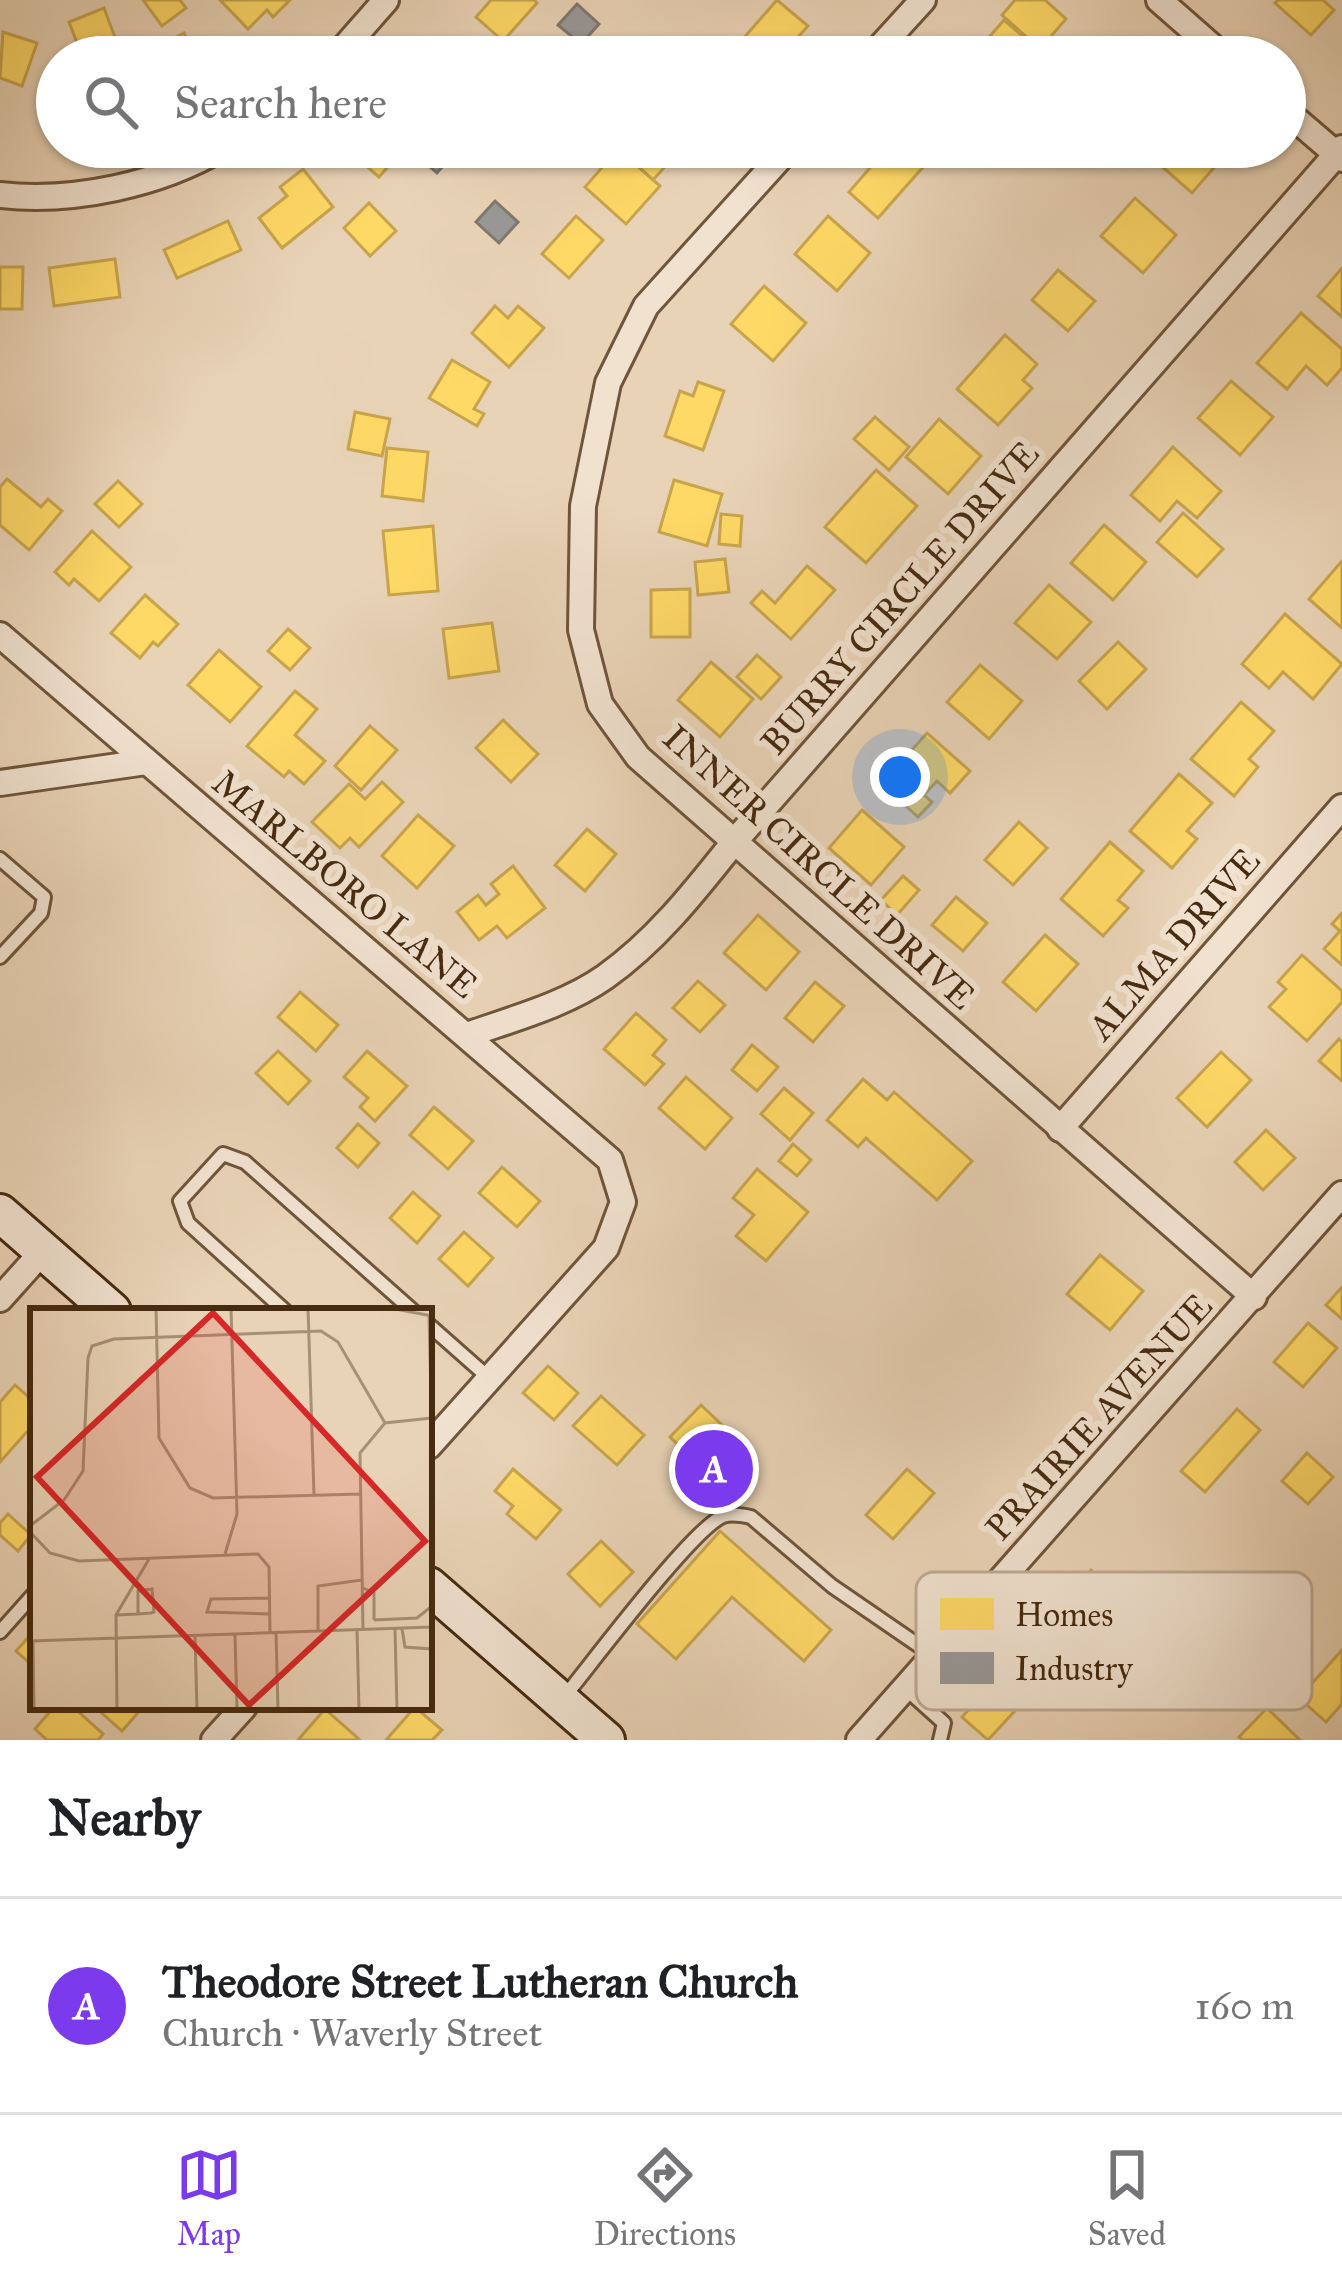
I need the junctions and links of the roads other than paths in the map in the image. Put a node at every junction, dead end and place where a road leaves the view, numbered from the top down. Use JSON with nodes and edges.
{"nodes":[{"id":1,"x":386,"y":0,"type":"edge"},
{"id":2,"x":923,"y":0,"type":"edge"},
{"id":3,"x":1159,"y":0,"type":"edge"},
{"id":4,"x":354,"y":36,"type":"edge"},
{"id":5,"x":890,"y":36,"type":"edge"},
{"id":6,"x":1200,"y":36,"type":"edge"},
{"id":7,"x":1306,"y":127,"type":"edge"},
{"id":8,"x":1340,"y":154,"type":"edge"},
{"id":9,"x":172,"y":168,"type":"edge"},
{"id":10,"x":771,"y":168,"type":"edge"},
{"id":11,"x":0,"y":195,"type":"edge"},
{"id":12,"x":0,"y":634,"type":"edge"},
{"id":13,"x":146,"y":762,"type":"junction"},
{"id":14,"x":0,"y":783,"type":"edge"},
{"id":15,"x":1342,"y":807,"type":"edge"},
{"id":16,"x":734,"y":842,"type":"junction"},
{"id":17,"x":0,"y":859,"type":"edge"},
{"id":18,"x":0,"y":957,"type":"edge"},
{"id":19,"x":467,"y":1035,"type":"junction"},
{"id":20,"x":1060,"y":1129,"type":"junction"},
{"id":21,"x":1342,"y":1195,"type":"edge"},
{"id":22,"x":0,"y":1214,"type":"edge"},
{"id":23,"x":43,"y":1251,"type":"junction"},
{"id":24,"x":1254,"y":1297,"type":"junction"},
{"id":25,"x":0,"y":1299,"type":"edge"},
{"id":26,"x":109,"y":1308,"type":"edge"},
{"id":27,"x":282,"y":1308,"type":"edge"},
{"id":28,"x":410,"y":1308,"type":"edge"},
{"id":29,"x":432,"y":1328,"type":"edge"},
{"id":30,"x":489,"y":1378,"type":"junction"},
{"id":31,"x":432,"y":1442,"type":"edge"},
{"id":32,"x":1010,"y":1572,"type":"edge"},
{"id":33,"x":432,"y":1589,"type":"edge"},
{"id":34,"x":30,"y":1598,"type":"edge"},
{"id":35,"x":0,"y":1632,"type":"edge"},
{"id":36,"x":916,"y":1644,"type":"edge"},
{"id":37,"x":916,"y":1676,"type":"edge"},
{"id":38,"x":905,"y":1688,"type":"junction"},
{"id":39,"x":916,"y":1698,"type":"edge"},
{"id":40,"x":561,"y":1701,"type":"junction"},
{"id":41,"x":241,"y":1710,"type":"edge"},
{"id":42,"x":930,"y":1710,"type":"edge"},
{"id":43,"x":214,"y":1740,"type":"edge"},
{"id":44,"x":606,"y":1740,"type":"edge"},
{"id":45,"x":859,"y":1740,"type":"edge"},
{"id":46,"x":940,"y":1740,"type":"edge"}],
"edges":[{"from":1,"to":4,"type":"street"},
{"from":2,"to":5,"type":"street"},
{"from":3,"to":6,"type":"street"},
{"from":7,"to":8,"type":"street"},
{"from":8,"to":16,"type":"street","name":"BURRY CIRCLE DRIVE"},
{"from":9,"to":11,"type":"street"},
{"from":10,"to":16,"type":"street","name":"INNER CIRCLE DRIVE"},
{"from":12,"to":13,"type":"street","name":"MARLBORO LANE"},
{"from":13,"to":14,"type":"street"},
{"from":13,"to":19,"type":"street","name":"MARLBORO LANE"},
{"from":15,"to":20,"type":"street","name":"ALMA DRIVE"},
{"from":16,"to":19,"type":"street","name":"BURRY CIRCLE DRIVE"},
{"from":16,"to":20,"type":"street","name":"INNER CIRCLE DRIVE"},
{"from":17,"to":18,"type":"lane"},
{"from":19,"to":30,"type":"street","name":"MARLBORO LANE"},
{"from":20,"to":24,"type":"street","name":"INNER CIRCLE DRIVE"},
{"from":21,"to":24,"type":"street","name":"PRAIRIE AVENUE"},
{"from":22,"to":23,"type":"main road"},
{"from":23,"to":25,"type":"street"},
{"from":23,"to":26,"type":"main road"},
{"from":24,"to":32,"type":"street","name":"PRAIRIE AVENUE"},
{"from":27,"to":28,"type":"lane"},
{"from":29,"to":30,"type":"lane"},
{"from":30,"to":31,"type":"street"},
{"from":33,"to":40,"type":"main road"},
{"from":34,"to":35,"type":"lane"},
{"from":36,"to":40,"type":"lane"},
{"from":37,"to":38,"type":"street","name":"PRAIRIE AVENUE"},
{"from":38,"to":39,"type":"lane"},
{"from":38,"to":45,"type":"street","name":"PRAIRIE AVENUE"},
{"from":40,"to":44,"type":"main road"},
{"from":41,"to":43,"type":"street"},
{"from":42,"to":46,"type":"lane"}]}
